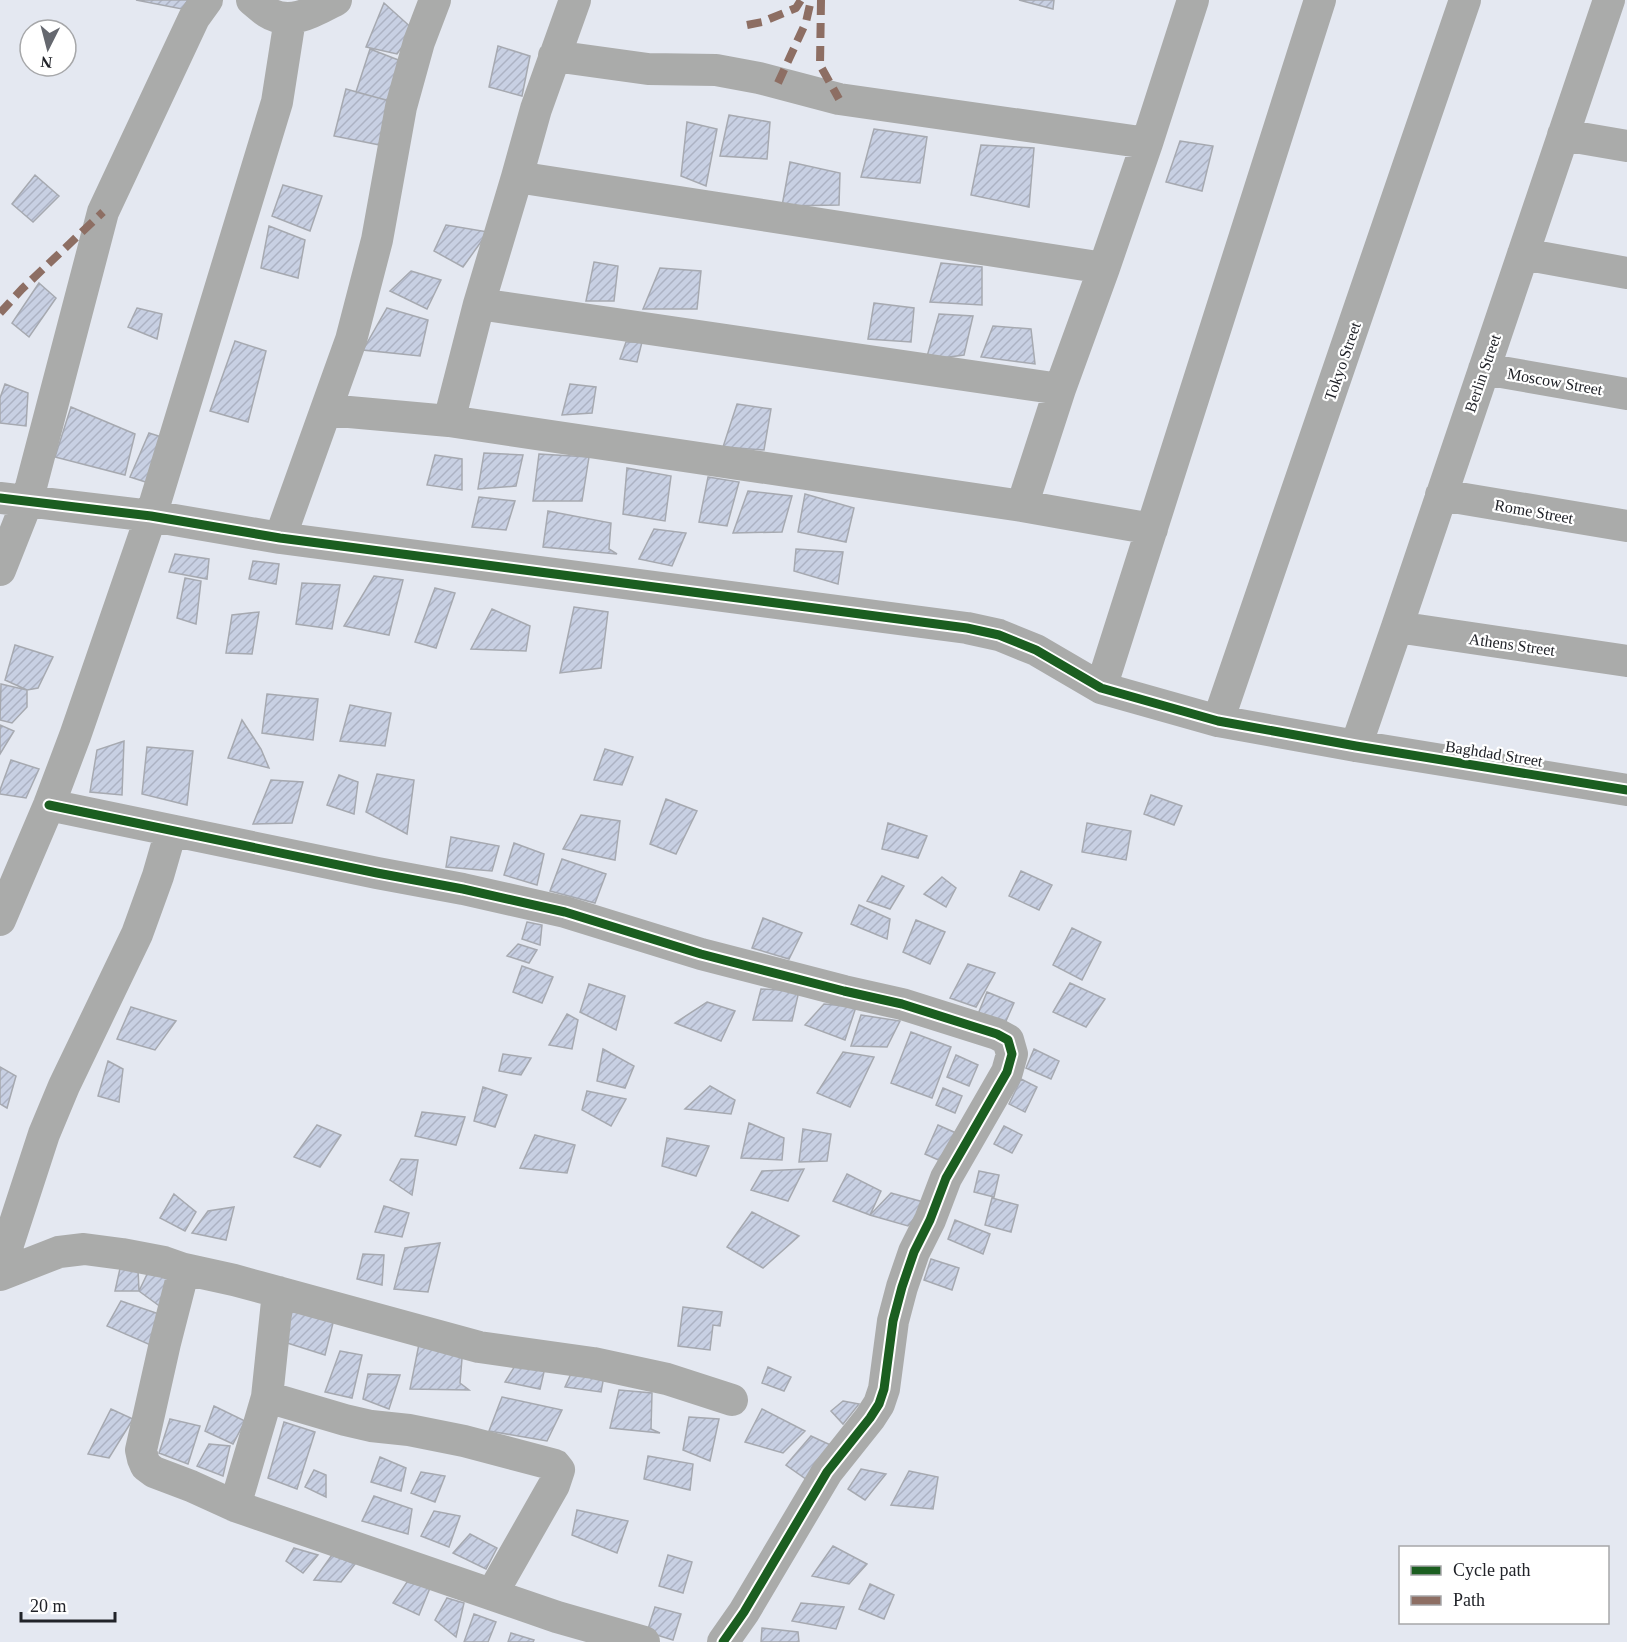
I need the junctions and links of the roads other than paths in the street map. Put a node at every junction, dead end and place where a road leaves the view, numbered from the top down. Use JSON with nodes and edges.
{"nodes":[{"id":1,"x":207,"y":0,"type":"edge"},
{"id":2,"x":252,"y":0,"type":"edge"},
{"id":3,"x":336,"y":0,"type":"edge"},
{"id":4,"x":435,"y":0,"type":"edge"},
{"id":5,"x":575,"y":0,"type":"edge"},
{"id":6,"x":1192,"y":0,"type":"edge"},
{"id":7,"x":1320,"y":0,"type":"edge"},
{"id":8,"x":1465,"y":0,"type":"edge"},
{"id":9,"x":1604,"y":0,"type":"edge"},
{"id":10,"x":1609,"y":0,"type":"edge"},
{"id":11,"x":1627,"y":2,"type":"edge"},
{"id":12,"x":290,"y":19,"type":"junction"},
{"id":13,"x":554,"y":56,"type":"junction"},
{"id":14,"x":1563,"y":135,"type":"junction"},
{"id":15,"x":1147,"y":143,"type":"junction"},
{"id":16,"x":1627,"y":146,"type":"edge"},
{"id":17,"x":517,"y":177,"type":"junction"},
{"id":18,"x":1523,"y":254,"type":"junction"},
{"id":19,"x":1104,"y":267,"type":"junction"},
{"id":20,"x":1627,"y":273,"type":"edge"},
{"id":21,"x":479,"y":304,"type":"junction"},
{"id":22,"x":1484,"y":369,"type":"junction"},
{"id":23,"x":1060,"y":389,"type":"junction"},
{"id":24,"x":1627,"y":394,"type":"edge"},
{"id":25,"x":327,"y":410,"type":"junction"},
{"id":26,"x":449,"y":421,"type":"junction"},
{"id":27,"x":1441,"y":495,"type":"junction"},
{"id":28,"x":13,"y":500,"type":"edge"},
{"id":29,"x":1022,"y":506,"type":"junction"},
{"id":30,"x":151,"y":516,"type":"junction"},
{"id":31,"x":1627,"y":526,"type":"edge"},
{"id":32,"x":1152,"y":529,"type":"junction"},
{"id":33,"x":280,"y":538,"type":"junction"},
{"id":34,"x":0,"y":570,"type":"edge"},
{"id":35,"x":1397,"y":627,"type":"junction"},
{"id":36,"x":1627,"y":661,"type":"edge"},
{"id":37,"x":1101,"y":688,"type":"junction"},
{"id":38,"x":1218,"y":721,"type":"junction"},
{"id":39,"x":1356,"y":746,"type":"junction"},
{"id":40,"x":1627,"y":790,"type":"edge"},
{"id":41,"x":49,"y":805,"type":"junction"},
{"id":42,"x":171,"y":831,"type":"junction"},
{"id":43,"x":0,"y":920,"type":"edge"},
{"id":44,"x":0,"y":1269,"type":"edge"},
{"id":45,"x":184,"y":1269,"type":"junction"},
{"id":46,"x":0,"y":1275,"type":"edge"},
{"id":47,"x":278,"y":1292,"type":"junction"},
{"id":48,"x":267,"y":1397,"type":"junction"},
{"id":49,"x":732,"y":1400,"type":"dead end"},
{"id":50,"x":235,"y":1506,"type":"junction"},
{"id":51,"x":492,"y":1594,"type":"junction"},
{"id":52,"x":644,"y":1642,"type":"edge"},
{"id":53,"x":723,"y":1642,"type":"edge"}],
"edges":[{"from":1,"to":28,"type":"street"},
{"from":2,"to":12,"type":"street"},
{"from":3,"to":12,"type":"street"},
{"from":4,"to":25,"type":"street"},
{"from":5,"to":13,"type":"street"},
{"from":6,"to":15,"type":"street"},
{"from":7,"to":32,"type":"street"},
{"from":8,"to":38,"type":"street","name":"Tokyo Street"},
{"from":9,"to":10,"type":"street"},
{"from":10,"to":11,"type":"street"},
{"from":10,"to":14,"type":"street","name":"Berlin Street"},
{"from":12,"to":30,"type":"street"},
{"from":13,"to":15,"type":"street"},
{"from":13,"to":17,"type":"street"},
{"from":14,"to":16,"type":"street"},
{"from":14,"to":18,"type":"street","name":"Berlin Street"},
{"from":15,"to":19,"type":"street"},
{"from":17,"to":19,"type":"street"},
{"from":17,"to":21,"type":"street"},
{"from":18,"to":20,"type":"street"},
{"from":18,"to":22,"type":"street","name":"Berlin Street"},
{"from":19,"to":23,"type":"street"},
{"from":21,"to":23,"type":"street"},
{"from":21,"to":26,"type":"street"},
{"from":22,"to":24,"type":"street","name":"Moscow Street"},
{"from":22,"to":27,"type":"street","name":"Berlin Street"},
{"from":23,"to":29,"type":"street"},
{"from":25,"to":26,"type":"street"},
{"from":25,"to":33,"type":"street"},
{"from":26,"to":29,"type":"street"},
{"from":27,"to":31,"type":"street","name":"Rome Street"},
{"from":27,"to":35,"type":"street","name":"Berlin Street"},
{"from":28,"to":30,"type":"street","name":"Baghdad Street"},
{"from":28,"to":34,"type":"street"},
{"from":29,"to":32,"type":"street"},
{"from":30,"to":33,"type":"street","name":"Baghdad Street"},
{"from":30,"to":41,"type":"street"},
{"from":32,"to":37,"type":"street"},
{"from":33,"to":37,"type":"street","name":"Baghdad Street"},
{"from":35,"to":36,"type":"street","name":"Athens Street"},
{"from":35,"to":39,"type":"street","name":"Berlin Street"},
{"from":37,"to":38,"type":"street","name":"Baghdad Street"},
{"from":38,"to":39,"type":"street","name":"Baghdad Street"},
{"from":39,"to":40,"type":"street","name":"Baghdad Street"},
{"from":41,"to":42,"type":"street"},
{"from":41,"to":43,"type":"street"},
{"from":42,"to":44,"type":"street"},
{"from":42,"to":53,"type":"street"},
{"from":45,"to":46,"type":"street"},
{"from":45,"to":47,"type":"street"},
{"from":45,"to":50,"type":"street"},
{"from":47,"to":48,"type":"street"},
{"from":47,"to":49,"type":"street"},
{"from":48,"to":50,"type":"street"},
{"from":48,"to":51,"type":"street"},
{"from":50,"to":51,"type":"street"},
{"from":51,"to":52,"type":"street"}]}
